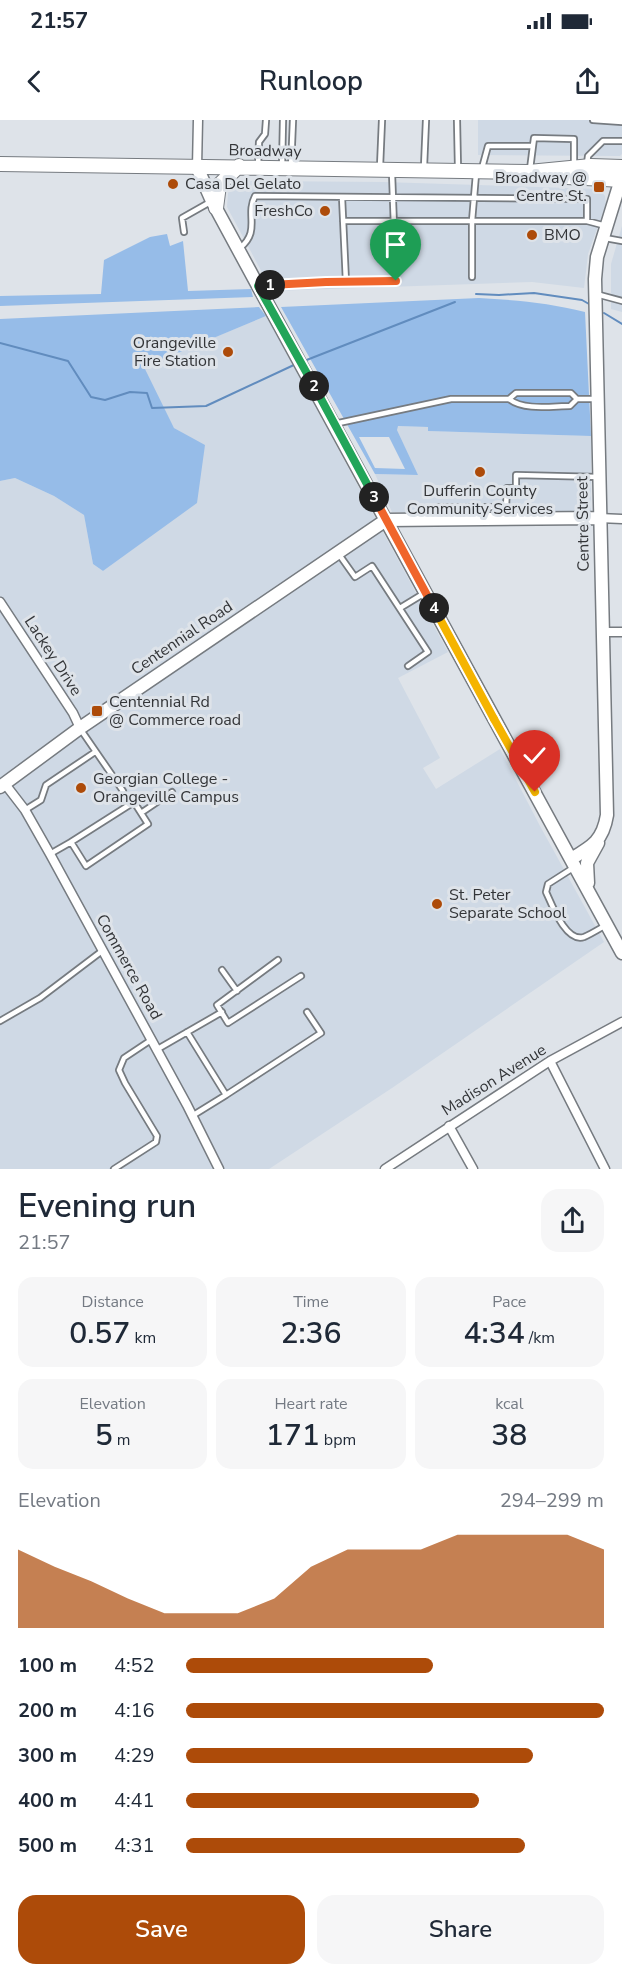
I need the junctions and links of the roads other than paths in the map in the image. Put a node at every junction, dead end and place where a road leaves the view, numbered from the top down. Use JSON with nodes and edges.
{"nodes":[{"id":1,"x":198,"y":120,"type":"edge"},
{"id":2,"x":266,"y":120,"type":"edge"},
{"id":3,"x":283,"y":120,"type":"edge"},
{"id":4,"x":292,"y":120,"type":"edge"},
{"id":5,"x":382,"y":120,"type":"edge"},
{"id":6,"x":426,"y":120,"type":"edge"},
{"id":7,"x":457,"y":120,"type":"edge"},
{"id":8,"x":593,"y":120,"type":"edge"},
{"id":9,"x":622,"y":122,"type":"edge"},
{"id":10,"x":622,"y":141,"type":"edge"},
{"id":11,"x":532,"y":146,"type":"junction"},
{"id":12,"x":0,"y":164,"type":"edge"},
{"id":13,"x":239,"y":166,"type":"junction"},
{"id":14,"x":197,"y":167,"type":"junction"},
{"id":15,"x":258,"y":167,"type":"junction"},
{"id":16,"x":286,"y":167,"type":"junction"},
{"id":17,"x":580,"y":167,"type":"junction"},
{"id":18,"x":385,"y":169,"type":"junction"},
{"id":19,"x":424,"y":170,"type":"junction"},
{"id":20,"x":458,"y":171,"type":"junction"},
{"id":21,"x":478,"y":171,"type":"junction"},
{"id":22,"x":530,"y":172,"type":"junction"},
{"id":23,"x":622,"y":176,"type":"edge"},
{"id":24,"x":342,"y":197,"type":"junction"},
{"id":25,"x":392,"y":197,"type":"junction"},
{"id":26,"x":474,"y":197,"type":"junction"},
{"id":27,"x":214,"y":204,"type":"junction"},
{"id":28,"x":343,"y":221,"type":"junction"},
{"id":29,"x":393,"y":221,"type":"junction"},
{"id":30,"x":471,"y":221,"type":"junction"},
{"id":31,"x":586,"y":221,"type":"junction"},
{"id":32,"x":184,"y":232,"type":"dead end"},
{"id":33,"x":604,"y":232,"type":"junction"},
{"id":34,"x":622,"y":241,"type":"edge"},
{"id":35,"x":238,"y":249,"type":"junction"},
{"id":36,"x":472,"y":277,"type":"dead end"},
{"id":37,"x":346,"y":282,"type":"junction"},
{"id":38,"x":258,"y":286,"type":"junction"},
{"id":39,"x":596,"y":294,"type":"junction"},
{"id":40,"x":622,"y":301,"type":"edge"},
{"id":41,"x":509,"y":399,"type":"junction"},
{"id":42,"x":577,"y":399,"type":"junction"},
{"id":43,"x":598,"y":399,"type":"junction"},
{"id":44,"x":334,"y":424,"type":"junction"},
{"id":45,"x":599,"y":477,"type":"junction"},
{"id":46,"x":599,"y":518,"type":"junction"},
{"id":47,"x":622,"y":519,"type":"edge"},
{"id":48,"x":386,"y":520,"type":"junction"},
{"id":49,"x":438,"y":520,"type":"junction"},
{"id":50,"x":338,"y":553,"type":"junction"},
{"id":51,"x":426,"y":592,"type":"junction"},
{"id":52,"x":0,"y":602,"type":"edge"},
{"id":53,"x":400,"y":608,"type":"junction"},
{"id":54,"x":602,"y":632,"type":"junction"},
{"id":55,"x":622,"y":632,"type":"edge"},
{"id":56,"x":408,"y":666,"type":"dead end"},
{"id":57,"x":80,"y":728,"type":"junction"},
{"id":58,"x":95,"y":752,"type":"junction"},
{"id":59,"x":3,"y":786,"type":"edge"},
{"id":60,"x":123,"y":791,"type":"dead end"},
{"id":61,"x":172,"y":792,"type":"dead end"},
{"id":62,"x":26,"y":810,"type":"junction"},
{"id":63,"x":141,"y":813,"type":"junction"},
{"id":64,"x":601,"y":837,"type":"junction"},
{"id":65,"x":71,"y":842,"type":"junction"},
{"id":66,"x":50,"y":854,"type":"junction"},
{"id":67,"x":573,"y":863,"type":"junction"},
{"id":68,"x":588,"y":888,"type":"junction"},
{"id":69,"x":607,"y":925,"type":"junction"},
{"id":70,"x":102,"y":951,"type":"junction"},
{"id":71,"x":622,"y":953,"type":"edge"},
{"id":72,"x":278,"y":960,"type":"dead end"},
{"id":73,"x":222,"y":970,"type":"dead end"},
{"id":74,"x":301,"y":976,"type":"dead end"},
{"id":75,"x":237,"y":991,"type":"junction"},
{"id":76,"x":222,"y":1012,"type":"junction"},
{"id":77,"x":307,"y":1012,"type":"dead end"},
{"id":78,"x":0,"y":1021,"type":"edge"},
{"id":79,"x":622,"y":1023,"type":"edge"},
{"id":80,"x":187,"y":1032,"type":"junction"},
{"id":81,"x":151,"y":1040,"type":"junction"},
{"id":82,"x":156,"y":1050,"type":"junction"},
{"id":83,"x":550,"y":1061,"type":"junction"},
{"id":84,"x":226,"y":1095,"type":"junction"},
{"id":85,"x":192,"y":1116,"type":"junction"},
{"id":86,"x":449,"y":1126,"type":"junction"},
{"id":87,"x":114,"y":1169,"type":"edge"},
{"id":88,"x":219,"y":1169,"type":"edge"},
{"id":89,"x":385,"y":1169,"type":"edge"},
{"id":90,"x":473,"y":1169,"type":"edge"},
{"id":91,"x":605,"y":1169,"type":"edge"}],
"edges":[{"from":1,"to":14,"type":"street"},
{"from":2,"to":15,"type":"lane"},
{"from":3,"to":16,"type":"lane"},
{"from":4,"to":16,"type":"lane"},
{"from":5,"to":18,"type":"lane"},
{"from":6,"to":19,"type":"lane"},
{"from":7,"to":20,"type":"lane"},
{"from":8,"to":9,"type":"lane"},
{"from":10,"to":17,"type":"lane"},
{"from":11,"to":17,"type":"lane"},
{"from":11,"to":21,"type":"lane"},
{"from":11,"to":22,"type":"lane"},
{"from":12,"to":14,"type":"main road","name":"Broadway"},
{"from":13,"to":14,"type":"main road","name":"Broadway"},
{"from":13,"to":15,"type":"main road","name":"Broadway"},
{"from":13,"to":27,"type":"main road"},
{"from":14,"to":27,"type":"street"},
{"from":15,"to":16,"type":"main road","name":"Broadway"},
{"from":16,"to":18,"type":"main road","name":"Broadway"},
{"from":17,"to":22,"type":"main road","name":"Broadway"},
{"from":17,"to":23,"type":"main road","name":"Broadway"},
{"from":18,"to":19,"type":"main road","name":"Broadway"},
{"from":18,"to":25,"type":"lane"},
{"from":19,"to":20,"type":"main road","name":"Broadway"},
{"from":20,"to":21,"type":"main road","name":"Broadway"},
{"from":21,"to":22,"type":"main road","name":"Broadway"},
{"from":21,"to":26,"type":"lane"},
{"from":22,"to":23,"type":"main road","name":"Broadway"},
{"from":23,"to":33,"type":"street","name":"Centre Street"},
{"from":24,"to":25,"type":"lane"},
{"from":24,"to":28,"type":"lane"},
{"from":24,"to":35,"type":"lane"},
{"from":25,"to":26,"type":"lane"},
{"from":25,"to":29,"type":"lane"},
{"from":26,"to":30,"type":"lane"},
{"from":26,"to":31,"type":"lane"},
{"from":27,"to":32,"type":"lane"},
{"from":27,"to":35,"type":"street"},
{"from":28,"to":29,"type":"lane"},
{"from":28,"to":37,"type":"lane"},
{"from":29,"to":30,"type":"lane"},
{"from":29,"to":37,"type":"lane"},
{"from":30,"to":31,"type":"lane"},
{"from":30,"to":36,"type":"lane"},
{"from":31,"to":33,"type":"lane"},
{"from":33,"to":34,"type":"lane"},
{"from":33,"to":39,"type":"street","name":"Centre Street"},
{"from":35,"to":38,"type":"street"},
{"from":37,"to":38,"type":"lane"},
{"from":38,"to":44,"type":"street"},
{"from":39,"to":40,"type":"lane"},
{"from":39,"to":43,"type":"street","name":"Centre Street"},
{"from":41,"to":42,"type":"lane"},
{"from":41,"to":42,"type":"lane"},
{"from":41,"to":44,"type":"lane"},
{"from":42,"to":43,"type":"lane"},
{"from":43,"to":45,"type":"street","name":"Centre Street"},
{"from":44,"to":48,"type":"street"},
{"from":45,"to":46,"type":"street","name":"Centre Street"},
{"from":45,"to":49,"type":"lane"},
{"from":46,"to":47,"type":"street"},
{"from":46,"to":49,"type":"street"},
{"from":46,"to":54,"type":"street","name":"Centre Street"},
{"from":48,"to":49,"type":"street"},
{"from":48,"to":50,"type":"street","name":"Centennial Road"},
{"from":48,"to":51,"type":"street"},
{"from":50,"to":53,"type":"lane"},
{"from":50,"to":57,"type":"street","name":"Centennial Road"},
{"from":51,"to":53,"type":"lane"},
{"from":51,"to":67,"type":"street"},
{"from":52,"to":57,"type":"street","name":"Lackey Drive"},
{"from":53,"to":56,"type":"lane"},
{"from":54,"to":55,"type":"street"},
{"from":54,"to":64,"type":"street","name":"Centre Street"},
{"from":57,"to":58,"type":"lane"},
{"from":57,"to":59,"type":"street","name":"Centennial Road"},
{"from":58,"to":60,"type":"lane"},
{"from":58,"to":62,"type":"lane"},
{"from":59,"to":62,"type":"street","name":"Commerce Road"},
{"from":61,"to":63,"type":"lane"},
{"from":62,"to":66,"type":"street","name":"Commerce Road"},
{"from":63,"to":65,"type":"lane"},
{"from":63,"to":65,"type":"lane"},
{"from":64,"to":67,"type":"street"},
{"from":64,"to":68,"type":"street","name":"Centre Street"},
{"from":65,"to":66,"type":"lane"},
{"from":66,"to":70,"type":"street","name":"Commerce Road"},
{"from":67,"to":68,"type":"street"},
{"from":67,"to":69,"type":"lane"},
{"from":68,"to":69,"type":"street"},
{"from":69,"to":71,"type":"street"},
{"from":70,"to":78,"type":"lane"},
{"from":70,"to":81,"type":"street","name":"Commerce Road"},
{"from":72,"to":75,"type":"lane"},
{"from":73,"to":75,"type":"lane"},
{"from":74,"to":76,"type":"lane"},
{"from":75,"to":76,"type":"lane"},
{"from":76,"to":80,"type":"lane"},
{"from":77,"to":84,"type":"lane"},
{"from":79,"to":83,"type":"street","name":"Madison Avenue"},
{"from":80,"to":82,"type":"lane"},
{"from":80,"to":84,"type":"lane"},
{"from":81,"to":82,"type":"street","name":"Commerce Road"},
{"from":81,"to":87,"type":"lane"},
{"from":82,"to":85,"type":"street","name":"Commerce Road"},
{"from":83,"to":86,"type":"street","name":"Madison Avenue"},
{"from":83,"to":91,"type":"street"},
{"from":84,"to":85,"type":"lane"},
{"from":85,"to":88,"type":"street","name":"Commerce Road"},
{"from":86,"to":89,"type":"street","name":"Madison Avenue"},
{"from":86,"to":90,"type":"street"}]}
